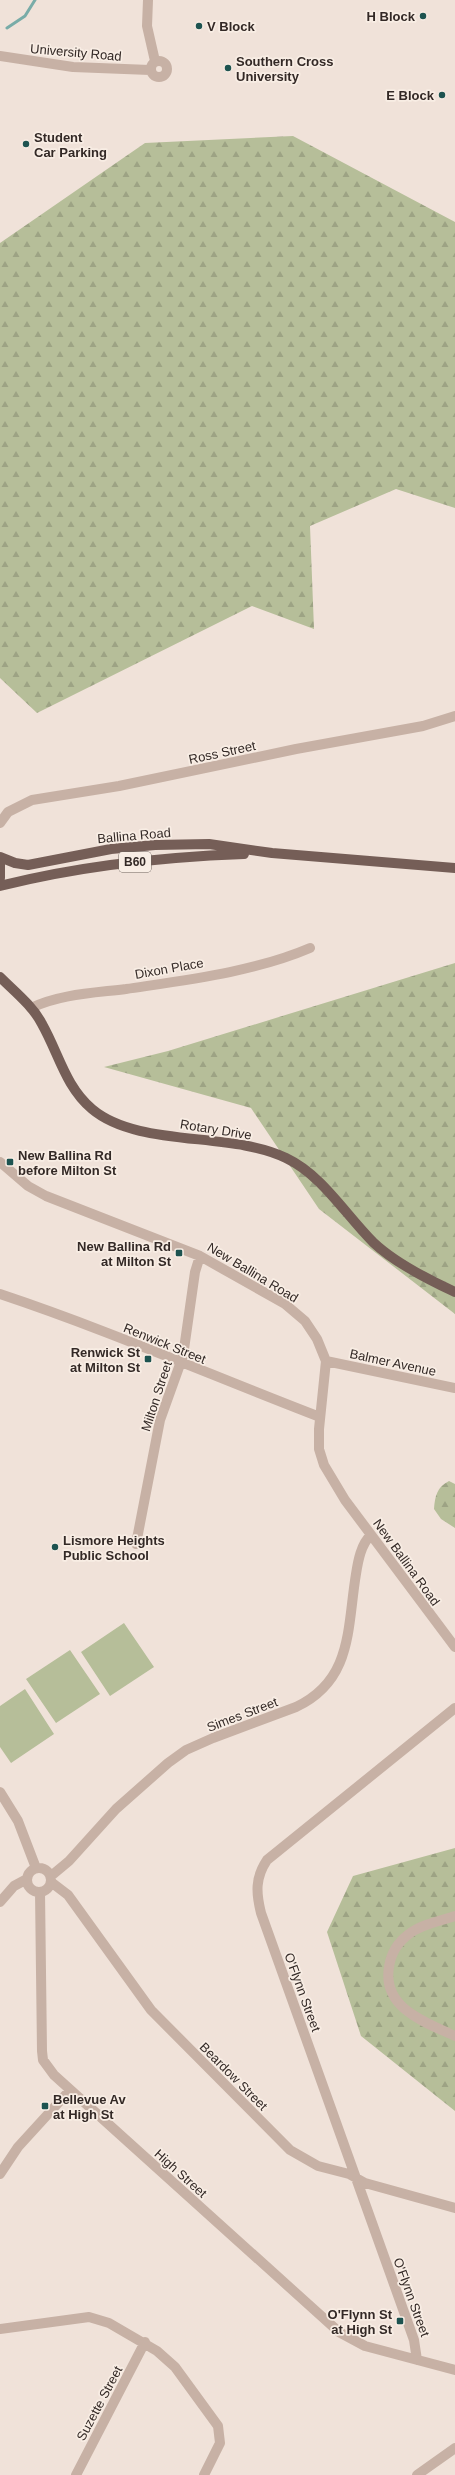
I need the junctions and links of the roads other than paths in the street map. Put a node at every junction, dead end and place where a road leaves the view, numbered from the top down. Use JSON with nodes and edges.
{"nodes":[{"id":1,"x":148,"y":0,"type":"edge"},
{"id":2,"x":0,"y":56,"type":"edge"},
{"id":3,"x":455,"y":716,"type":"edge"},
{"id":4,"x":4,"y":814,"type":"edge"},
{"id":5,"x":0,"y":823,"type":"edge"},
{"id":6,"x":272,"y":853,"type":"junction"},
{"id":7,"x":0,"y":857,"type":"edge"},
{"id":8,"x":0,"y":860,"type":"edge"},
{"id":9,"x":455,"y":868,"type":"edge"},
{"id":10,"x":0,"y":878,"type":"edge"},
{"id":11,"x":0,"y":886,"type":"edge"},
{"id":12,"x":310,"y":948,"type":"dead end"},
{"id":13,"x":0,"y":977,"type":"edge"},
{"id":14,"x":31,"y":1008,"type":"junction"},
{"id":15,"x":0,"y":1162,"type":"edge"},
{"id":16,"x":200,"y":1256,"type":"junction"},
{"id":17,"x":455,"y":1292,"type":"edge"},
{"id":18,"x":0,"y":1294,"type":"edge"},
{"id":19,"x":326,"y":1361,"type":"junction"},
{"id":20,"x":181,"y":1362,"type":"junction"},
{"id":21,"x":455,"y":1388,"type":"edge"},
{"id":22,"x":320,"y":1417,"type":"junction"},
{"id":23,"x":371,"y":1535,"type":"junction"},
{"id":24,"x":136,"y":1544,"type":"dead end"},
{"id":25,"x":455,"y":1647,"type":"edge"},
{"id":26,"x":455,"y":1708,"type":"edge"},
{"id":27,"x":0,"y":1792,"type":"edge"},
{"id":28,"x":36,"y":1868,"type":"junction"},
{"id":29,"x":27,"y":1879,"type":"junction"},
{"id":30,"x":51,"y":1879,"type":"junction"},
{"id":31,"x":40,"y":1892,"type":"junction"},
{"id":32,"x":0,"y":1902,"type":"edge"},
{"id":33,"x":455,"y":1916,"type":"edge"},
{"id":34,"x":455,"y":2036,"type":"edge"},
{"id":35,"x":70,"y":2090,"type":"junction"},
{"id":36,"x":0,"y":2174,"type":"edge"},
{"id":37,"x":356,"y":2178,"type":"junction"},
{"id":38,"x":455,"y":2208,"type":"edge"},
{"id":39,"x":0,"y":2329,"type":"edge"},
{"id":40,"x":145,"y":2342,"type":"junction"},
{"id":41,"x":417,"y":2360,"type":"junction"},
{"id":42,"x":455,"y":2370,"type":"edge"},
{"id":43,"x":455,"y":2448,"type":"edge"},
{"id":44,"x":76,"y":2475,"type":"edge"},
{"id":45,"x":204,"y":2475,"type":"edge"},
{"id":46,"x":417,"y":2475,"type":"edge"}],
"edges":[{"from":1,"to":2,"type":"street","name":"University Road"},
{"from":3,"to":4,"type":"street","name":"Ross Street"},
{"from":4,"to":5,"type":"street","name":"Ross Street"},
{"from":6,"to":7,"type":"main road","name":"Ballina Road","number":"B60"},
{"from":6,"to":9,"type":"main road","name":"Ballina Road","number":"B60"},
{"from":6,"to":11,"type":"main road","name":"Ballina Road","number":"B60"},
{"from":8,"to":10,"type":"main road"},
{"from":12,"to":14,"type":"street","name":"Dixon Place"},
{"from":13,"to":14,"type":"main road","name":"Rotary Drive"},
{"from":14,"to":17,"type":"main road","name":"Rotary Drive"},
{"from":15,"to":16,"type":"street","name":"New Ballina Road"},
{"from":16,"to":19,"type":"street","name":"New Ballina Road"},
{"from":16,"to":20,"type":"street","name":"Milton Street"},
{"from":18,"to":20,"type":"street","name":"Renwick Street"},
{"from":19,"to":21,"type":"street","name":"Balmer Avenue"},
{"from":19,"to":22,"type":"street","name":"New Ballina Road"},
{"from":20,"to":22,"type":"street","name":"Renwick Street"},
{"from":20,"to":24,"type":"street","name":"Milton Street"},
{"from":22,"to":23,"type":"street","name":"New Ballina Road"},
{"from":23,"to":25,"type":"street","name":"New Ballina Road"},
{"from":23,"to":30,"type":"street","name":"Simes Street"},
{"from":26,"to":37,"type":"street","name":"O'Flynn Street"},
{"from":27,"to":28,"type":"street"},
{"from":28,"to":29,"type":"street"},
{"from":28,"to":30,"type":"street"},
{"from":29,"to":31,"type":"street"},
{"from":29,"to":32,"type":"street"},
{"from":30,"to":31,"type":"street"},
{"from":30,"to":37,"type":"street","name":"Beardow Street"},
{"from":31,"to":35,"type":"street","name":"High Street"},
{"from":33,"to":34,"type":"street"},
{"from":35,"to":36,"type":"street"},
{"from":35,"to":41,"type":"street","name":"High Street"},
{"from":37,"to":38,"type":"street","name":"Beardow Street"},
{"from":37,"to":41,"type":"street","name":"O'Flynn Street"},
{"from":39,"to":40,"type":"street"},
{"from":40,"to":44,"type":"street","name":"Suzette Street"},
{"from":40,"to":45,"type":"street"},
{"from":41,"to":42,"type":"street","name":"High Street"},
{"from":43,"to":46,"type":"street"}]}
